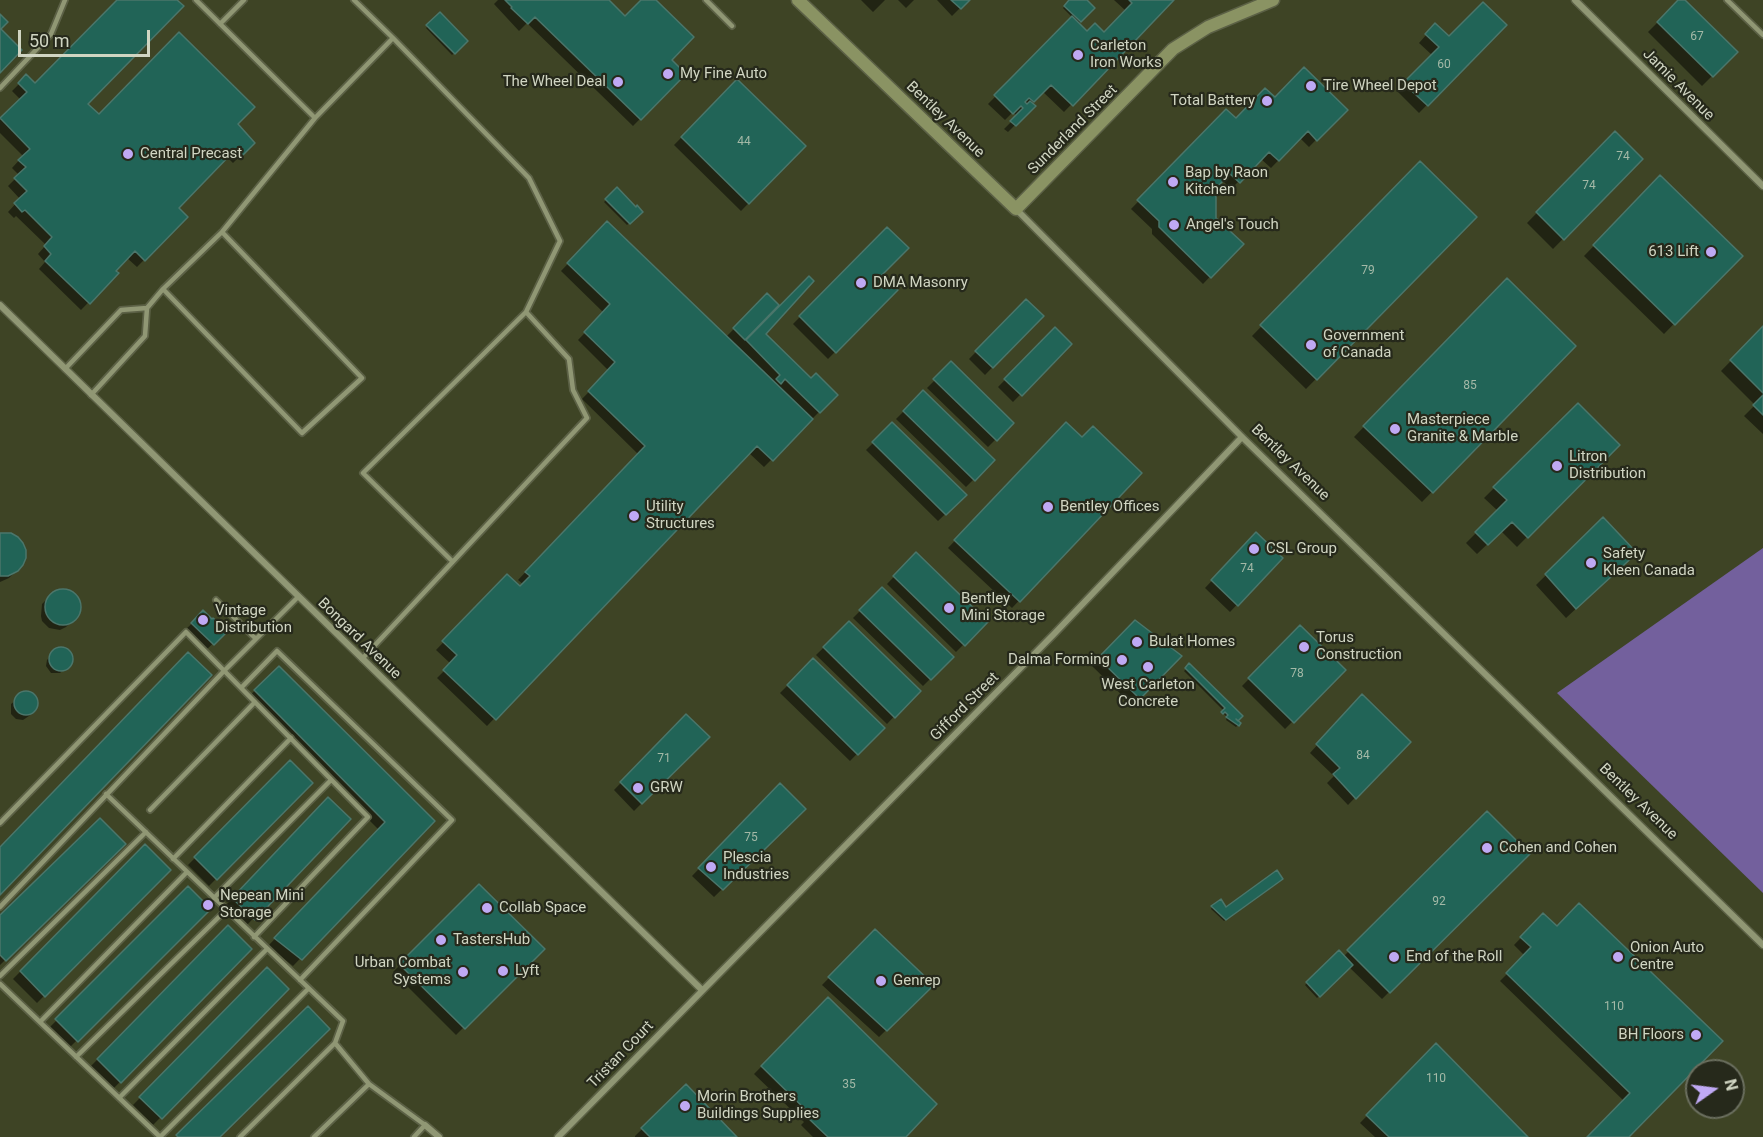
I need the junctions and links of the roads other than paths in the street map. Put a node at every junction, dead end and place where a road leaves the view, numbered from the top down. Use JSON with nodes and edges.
{"nodes":[{"id":1,"x":65,"y":0,"type":"edge"},
{"id":2,"x":196,"y":0,"type":"edge"},
{"id":3,"x":244,"y":0,"type":"edge"},
{"id":4,"x":354,"y":0,"type":"edge"},
{"id":5,"x":706,"y":0,"type":"edge"},
{"id":6,"x":798,"y":0,"type":"edge"},
{"id":7,"x":1273,"y":0,"type":"edge"},
{"id":8,"x":1575,"y":0,"type":"edge"},
{"id":9,"x":1727,"y":0,"type":"edge"},
{"id":10,"x":220,"y":24,"type":"junction"},
{"id":11,"x":732,"y":26,"type":"dead end"},
{"id":12,"x":1763,"y":35,"type":"edge"},
{"id":13,"x":393,"y":38,"type":"junction"},
{"id":14,"x":0,"y":88,"type":"edge"},
{"id":15,"x":315,"y":118,"type":"junction"},
{"id":16,"x":1763,"y":186,"type":"edge"},
{"id":17,"x":1016,"y":209,"type":"junction"},
{"id":18,"x":222,"y":232,"type":"junction"},
{"id":19,"x":163,"y":290,"type":"junction"},
{"id":20,"x":0,"y":305,"type":"edge"},
{"id":21,"x":147,"y":308,"type":"junction"},
{"id":22,"x":526,"y":312,"type":"junction"},
{"id":23,"x":65,"y":369,"type":"junction"},
{"id":24,"x":91,"y":395,"type":"junction"},
{"id":25,"x":1242,"y":437,"type":"junction"},
{"id":26,"x":452,"y":561,"type":"junction"},
{"id":27,"x":298,"y":597,"type":"junction"},
{"id":28,"x":216,"y":600,"type":"dead end"},
{"id":29,"x":256,"y":639,"type":"junction"},
{"id":30,"x":362,"y":658,"type":"junction"},
{"id":31,"x":224,"y":671,"type":"junction"},
{"id":32,"x":240,"y":687,"type":"junction"},
{"id":33,"x":255,"y":702,"type":"junction"},
{"id":34,"x":291,"y":738,"type":"junction"},
{"id":35,"x":331,"y":780,"type":"junction"},
{"id":36,"x":106,"y":794,"type":"junction"},
{"id":37,"x":150,"y":810,"type":"dead end"},
{"id":38,"x":0,"y":823,"type":"edge"},
{"id":39,"x":146,"y":832,"type":"junction"},
{"id":40,"x":173,"y":859,"type":"junction"},
{"id":41,"x":188,"y":872,"type":"junction"},
{"id":42,"x":214,"y":898,"type":"junction"},
{"id":43,"x":0,"y":907,"type":"edge"},
{"id":44,"x":226,"y":910,"type":"junction"},
{"id":45,"x":254,"y":937,"type":"junction"},
{"id":46,"x":1763,"y":945,"type":"edge"},
{"id":47,"x":267,"y":949,"type":"junction"},
{"id":48,"x":0,"y":976,"type":"edge"},
{"id":49,"x":300,"y":980,"type":"junction"},
{"id":50,"x":0,"y":984,"type":"edge"},
{"id":51,"x":308,"y":989,"type":"junction"},
{"id":52,"x":702,"y":990,"type":"junction"},
{"id":53,"x":40,"y":1022,"type":"junction"},
{"id":54,"x":335,"y":1042,"type":"junction"},
{"id":55,"x":76,"y":1057,"type":"junction"},
{"id":56,"x":369,"y":1084,"type":"junction"},
{"id":57,"x":119,"y":1098,"type":"junction"},
{"id":58,"x":424,"y":1125,"type":"junction"},
{"id":59,"x":160,"y":1137,"type":"edge"},
{"id":60,"x":240,"y":1137,"type":"edge"},
{"id":61,"x":314,"y":1137,"type":"edge"},
{"id":62,"x":414,"y":1137,"type":"edge"},
{"id":63,"x":439,"y":1137,"type":"edge"},
{"id":64,"x":558,"y":1137,"type":"edge"}],
"edges":[{"from":1,"to":14,"type":"lane"},
{"from":2,"to":10,"type":"lane"},
{"from":3,"to":10,"type":"lane"},
{"from":4,"to":13,"type":"lane"},
{"from":5,"to":11,"type":"lane"},
{"from":6,"to":17,"type":"street","name":"Bentley Avenue"},
{"from":7,"to":17,"type":"street","name":"Sunderland Street"},
{"from":8,"to":16,"type":"street","name":"Jamie Avenue"},
{"from":9,"to":12,"type":"lane"},
{"from":10,"to":15,"type":"lane"},
{"from":13,"to":15,"type":"lane"},
{"from":13,"to":22,"type":"lane"},
{"from":15,"to":18,"type":"lane"},
{"from":17,"to":25,"type":"street","name":"Bentley Avenue"},
{"from":18,"to":19,"type":"lane"},
{"from":18,"to":19,"type":"lane"},
{"from":19,"to":21,"type":"lane"},
{"from":20,"to":23,"type":"street","name":"Bongard Avenue"},
{"from":21,"to":23,"type":"lane"},
{"from":21,"to":24,"type":"lane"},
{"from":22,"to":26,"type":"lane"},
{"from":22,"to":26,"type":"lane"},
{"from":23,"to":24,"type":"street","name":"Bongard Avenue"},
{"from":24,"to":27,"type":"street","name":"Bongard Avenue"},
{"from":25,"to":46,"type":"street","name":"Bentley Avenue"},
{"from":25,"to":52,"type":"street","name":"Gifford Street"},
{"from":26,"to":30,"type":"lane"},
{"from":27,"to":29,"type":"lane"},
{"from":27,"to":30,"type":"street","name":"Bongard Avenue"},
{"from":28,"to":29,"type":"lane"},
{"from":29,"to":31,"type":"lane"},
{"from":30,"to":52,"type":"street","name":"Bongard Avenue"},
{"from":31,"to":32,"type":"lane"},
{"from":31,"to":36,"type":"lane"},
{"from":31,"to":38,"type":"lane"},
{"from":32,"to":33,"type":"lane"},
{"from":32,"to":49,"type":"lane"},
{"from":33,"to":34,"type":"lane"},
{"from":33,"to":37,"type":"lane"},
{"from":34,"to":35,"type":"lane"},
{"from":34,"to":40,"type":"lane"},
{"from":35,"to":42,"type":"lane"},
{"from":35,"to":45,"type":"lane"},
{"from":36,"to":39,"type":"lane"},
{"from":36,"to":43,"type":"lane"},
{"from":39,"to":40,"type":"lane"},
{"from":39,"to":48,"type":"lane"},
{"from":40,"to":41,"type":"lane"},
{"from":41,"to":42,"type":"lane"},
{"from":41,"to":53,"type":"lane"},
{"from":42,"to":44,"type":"lane"},
{"from":44,"to":45,"type":"lane"},
{"from":44,"to":55,"type":"lane"},
{"from":45,"to":47,"type":"lane"},
{"from":47,"to":49,"type":"lane"},
{"from":47,"to":57,"type":"lane"},
{"from":49,"to":51,"type":"lane"},
{"from":50,"to":53,"type":"lane"},
{"from":51,"to":54,"type":"lane"},
{"from":51,"to":59,"type":"lane"},
{"from":52,"to":64,"type":"street","name":"Tristan Court"},
{"from":53,"to":55,"type":"lane"},
{"from":54,"to":56,"type":"lane"},
{"from":54,"to":60,"type":"lane"},
{"from":55,"to":57,"type":"lane"},
{"from":56,"to":58,"type":"lane"},
{"from":56,"to":61,"type":"lane"},
{"from":57,"to":59,"type":"lane"},
{"from":58,"to":62,"type":"lane"},
{"from":58,"to":63,"type":"street"}]}
